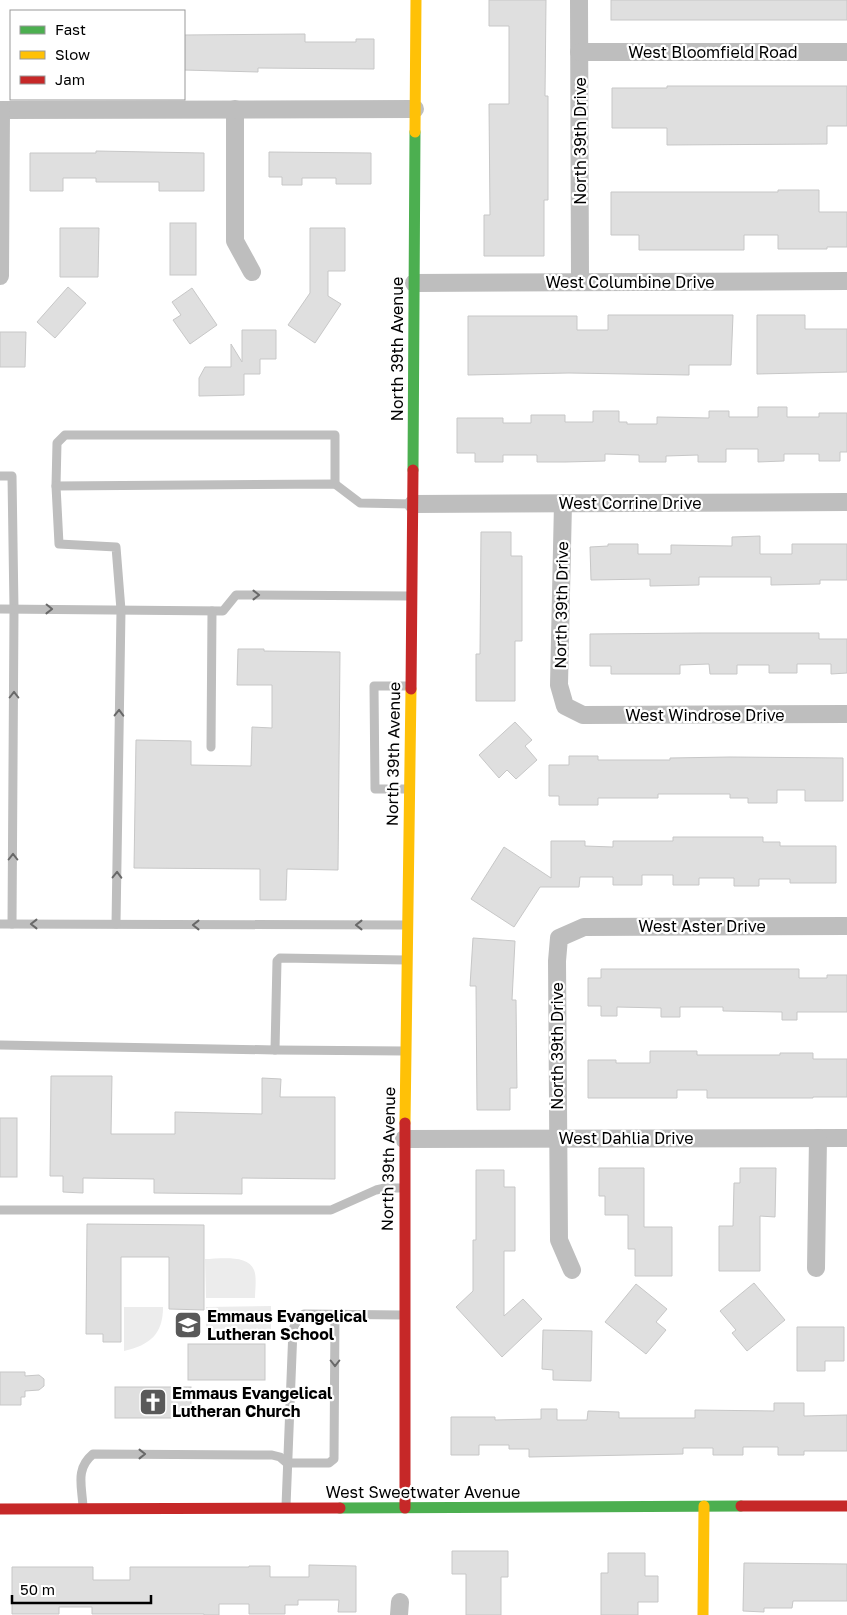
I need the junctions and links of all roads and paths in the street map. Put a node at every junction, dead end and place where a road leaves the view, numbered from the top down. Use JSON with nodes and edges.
{"nodes":[{"id":1,"x":416,"y":0,"type":"edge"},
{"id":2,"x":579,"y":0,"type":"edge"},
{"id":3,"x":579,"y":52,"type":"junction"},
{"id":4,"x":847,"y":52,"type":"edge"},
{"id":5,"x":236,"y":109,"type":"junction"},
{"id":6,"x":415,"y":109,"type":"junction"},
{"id":7,"x":1,"y":110,"type":"edge"},
{"id":8,"x":252,"y":272,"type":"dead end"},
{"id":9,"x":0,"y":276,"type":"edge"},
{"id":10,"x":847,"y":281,"type":"edge"},
{"id":11,"x":580,"y":282,"type":"junction"},
{"id":12,"x":414,"y":283,"type":"junction"},
{"id":13,"x":0,"y":476,"type":"edge"},
{"id":14,"x":335,"y":484,"type":"junction"},
{"id":15,"x":56,"y":486,"type":"junction"},
{"id":16,"x":847,"y":502,"type":"edge"},
{"id":17,"x":413,"y":504,"type":"junction"},
{"id":18,"x":563,"y":504,"type":"junction"},
{"id":19,"x":412,"y":596,"type":"junction"},
{"id":20,"x":0,"y":609,"type":"edge"},
{"id":21,"x":14,"y":609,"type":"junction"},
{"id":22,"x":120,"y":610,"type":"junction"},
{"id":23,"x":212,"y":612,"type":"junction"},
{"id":24,"x":410,"y":686,"type":"junction"},
{"id":25,"x":565,"y":706,"type":"joint"},
{"id":26,"x":847,"y":714,"type":"edge"},
{"id":27,"x":211,"y":747,"type":"dead end"},
{"id":28,"x":409,"y":789,"type":"junction"},
{"id":29,"x":0,"y":924,"type":"edge"},
{"id":30,"x":12,"y":924,"type":"junction"},
{"id":31,"x":116,"y":924,"type":"junction"},
{"id":32,"x":407,"y":926,"type":"junction"},
{"id":33,"x":847,"y":926,"type":"edge"},
{"id":34,"x":559,"y":938,"type":"joint"},
{"id":35,"x":407,"y":960,"type":"junction"},
{"id":36,"x":0,"y":1045,"type":"edge"},
{"id":37,"x":275,"y":1050,"type":"junction"},
{"id":38,"x":406,"y":1051,"type":"junction"},
{"id":39,"x":818,"y":1138,"type":"junction"},
{"id":40,"x":847,"y":1138,"type":"edge"},
{"id":41,"x":404,"y":1139,"type":"junction"},
{"id":42,"x":557,"y":1139,"type":"junction"},
{"id":43,"x":404,"y":1188,"type":"junction"},
{"id":44,"x":0,"y":1210,"type":"edge"},
{"id":45,"x":816,"y":1268,"type":"dead end"},
{"id":46,"x":572,"y":1270,"type":"dead end"},
{"id":47,"x":335,"y":1314,"type":"junction"},
{"id":48,"x":404,"y":1315,"type":"junction"},
{"id":49,"x":287,"y":1463,"type":"junction"},
{"id":50,"x":704,"y":1506,"type":"junction"},
{"id":51,"x":847,"y":1506,"type":"edge"},
{"id":52,"x":83,"y":1508,"type":"junction"},
{"id":53,"x":286,"y":1508,"type":"junction"},
{"id":54,"x":406,"y":1508,"type":"junction"},
{"id":55,"x":0,"y":1509,"type":"edge"},
{"id":56,"x":703,"y":1615,"type":"edge"}],
"edges":[{"from":1,"to":6,"type":"street","name":"North 39th Avenue"},
{"from":2,"to":3,"type":"street","name":"North 39th Drive"},
{"from":3,"to":4,"type":"street","name":"West Bloomfield Road"},
{"from":3,"to":11,"type":"street","name":"North 39th Drive"},
{"from":5,"to":6,"type":"street"},
{"from":5,"to":7,"type":"street"},
{"from":5,"to":8,"type":"street"},
{"from":6,"to":12,"type":"street","name":"North 39th Avenue"},
{"from":7,"to":9,"type":"street"},
{"from":10,"to":11,"type":"street","name":"West Columbine Drive"},
{"from":11,"to":12,"type":"street","name":"West Columbine Drive"},
{"from":12,"to":17,"type":"street","name":"North 39th Avenue"},
{"from":13,"to":21,"type":"lane"},
{"from":14,"to":15,"type":"lane"},
{"from":14,"to":15,"type":"lane"},
{"from":14,"to":17,"type":"lane"},
{"from":15,"to":22,"type":"lane"},
{"from":16,"to":18,"type":"street","name":"West Corrine Drive"},
{"from":17,"to":18,"type":"street","name":"West Corrine Drive"},
{"from":17,"to":19,"type":"street","name":"North 39th Avenue"},
{"from":18,"to":25,"type":"street","name":"North 39th Drive"},
{"from":23,"to":19,"type":"lane","one_way":true},
{"from":19,"to":24,"type":"street","name":"North 39th Avenue"},
{"from":20,"to":21,"type":"lane"},
{"from":21,"to":22,"type":"lane","one_way":true},
{"from":30,"to":21,"type":"lane","one_way":true},
{"from":22,"to":23,"type":"lane"},
{"from":31,"to":22,"type":"lane","one_way":true},
{"from":23,"to":27,"type":"lane"},
{"from":24,"to":28,"type":"street","name":"North 39th Avenue"},
{"from":24,"to":28,"type":"lane"},
{"from":25,"to":26,"type":"street","name":"West Windrose Drive"},
{"from":28,"to":32,"type":"street","name":"North 39th Avenue"},
{"from":29,"to":30,"type":"lane"},
{"from":31,"to":30,"type":"lane","one_way":true},
{"from":32,"to":31,"type":"lane","one_way":true},
{"from":32,"to":35,"type":"street","name":"North 39th Avenue"},
{"from":33,"to":34,"type":"street","name":"West Aster Drive"},
{"from":34,"to":42,"type":"street","name":"North 39th Drive"},
{"from":35,"to":37,"type":"lane"},
{"from":35,"to":38,"type":"street","name":"North 39th Avenue"},
{"from":36,"to":37,"type":"lane"},
{"from":37,"to":38,"type":"lane"},
{"from":38,"to":41,"type":"street","name":"North 39th Avenue"},
{"from":39,"to":40,"type":"street","name":"West Dahlia Drive"},
{"from":39,"to":42,"type":"street","name":"West Dahlia Drive"},
{"from":39,"to":45,"type":"street"},
{"from":41,"to":42,"type":"street","name":"West Dahlia Drive"},
{"from":41,"to":43,"type":"street","name":"North 39th Avenue"},
{"from":42,"to":46,"type":"street","name":"North 39th Drive"},
{"from":43,"to":44,"type":"lane"},
{"from":43,"to":48,"type":"street","name":"North 39th Avenue"},
{"from":47,"to":48,"type":"lane"},
{"from":47,"to":49,"type":"lane"},
{"from":47,"to":49,"type":"lane","one_way":true},
{"from":48,"to":54,"type":"street","name":"North 39th Avenue"},
{"from":52,"to":49,"type":"lane","one_way":true},
{"from":49,"to":53,"type":"lane"},
{"from":50,"to":51,"type":"street","name":"West Sweetwater Avenue"},
{"from":50,"to":54,"type":"street","name":"West Sweetwater Avenue"},
{"from":50,"to":56,"type":"street"},
{"from":52,"to":53,"type":"street","name":"West Sweetwater Avenue"},
{"from":52,"to":55,"type":"street","name":"West Sweetwater Avenue"},
{"from":53,"to":54,"type":"street","name":"West Sweetwater Avenue"}]}
